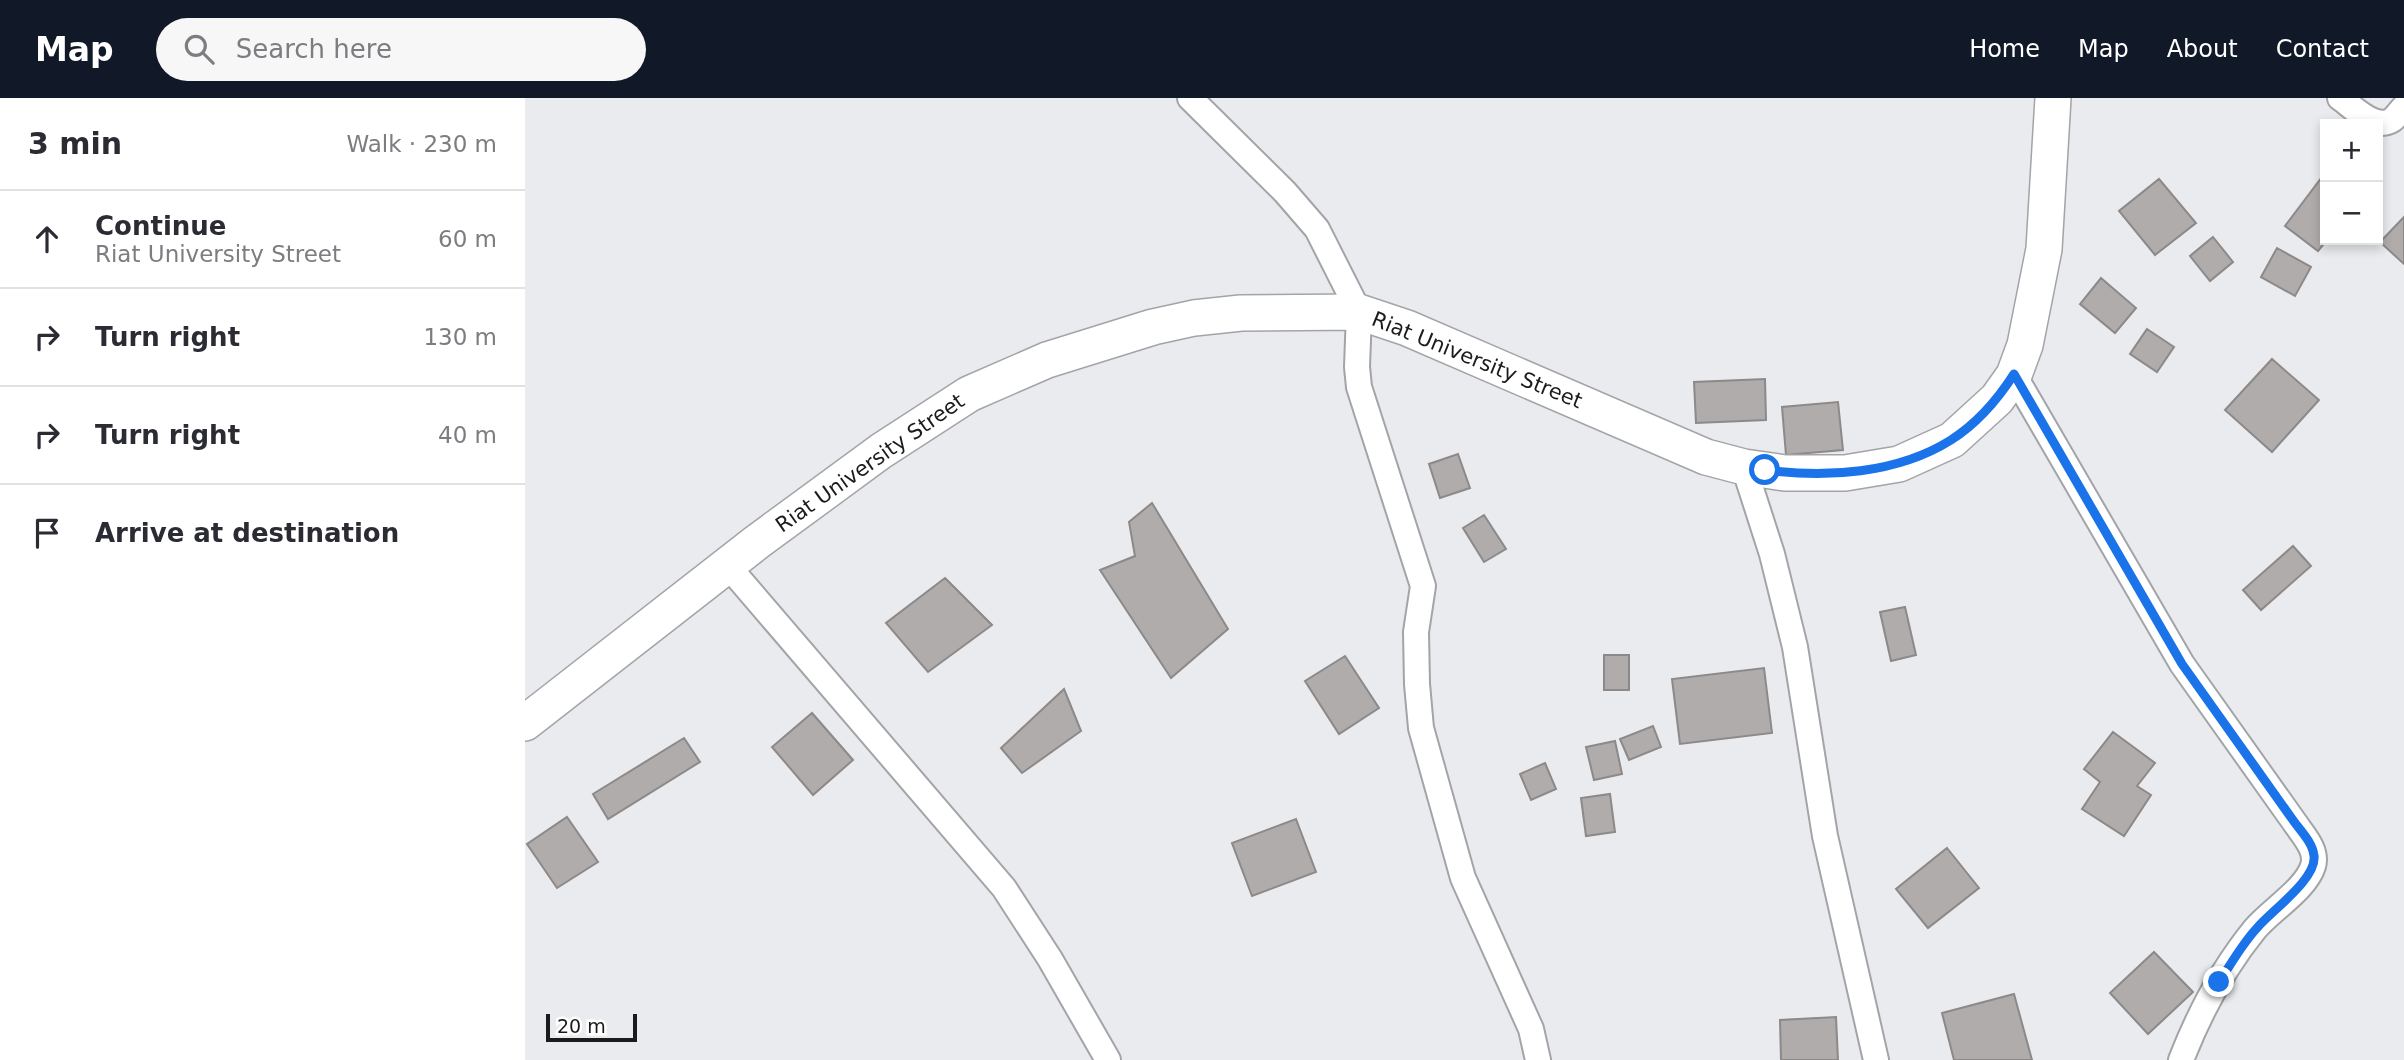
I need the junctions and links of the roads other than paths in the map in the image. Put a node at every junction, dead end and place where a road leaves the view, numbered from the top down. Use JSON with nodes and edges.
{"nodes":[{"id":1,"x":1190,"y":98,"type":"edge"},
{"id":2,"x":2053,"y":98,"type":"edge"},
{"id":3,"x":2340,"y":98,"type":"edge"},
{"id":4,"x":2404,"y":107,"type":"edge"},
{"id":5,"x":1359,"y":312,"type":"junction"},
{"id":6,"x":2014,"y":374,"type":"junction"},
{"id":7,"x":1744,"y":467,"type":"junction"},
{"id":8,"x":727,"y":566,"type":"junction"},
{"id":9,"x":525,"y":723,"type":"edge"},
{"id":10,"x":1108,"y":1060,"type":"edge"},
{"id":11,"x":1538,"y":1060,"type":"edge"},
{"id":12,"x":1876,"y":1060,"type":"edge"},
{"id":13,"x":2181,"y":1060,"type":"edge"}],
"edges":[{"from":1,"to":5,"type":"street"},
{"from":2,"to":6,"type":"street","name":"Riat University Street"},
{"from":3,"to":4,"type":"street"},
{"from":5,"to":7,"type":"street","name":"Riat University Street"},
{"from":5,"to":8,"type":"street","name":"Riat University Street"},
{"from":5,"to":11,"type":"street"},
{"from":6,"to":7,"type":"street","name":"Riat University Street"},
{"from":6,"to":13,"type":"street"},
{"from":7,"to":12,"type":"street"},
{"from":8,"to":9,"type":"street","name":"Riat University Street"},
{"from":8,"to":10,"type":"street"}]}
